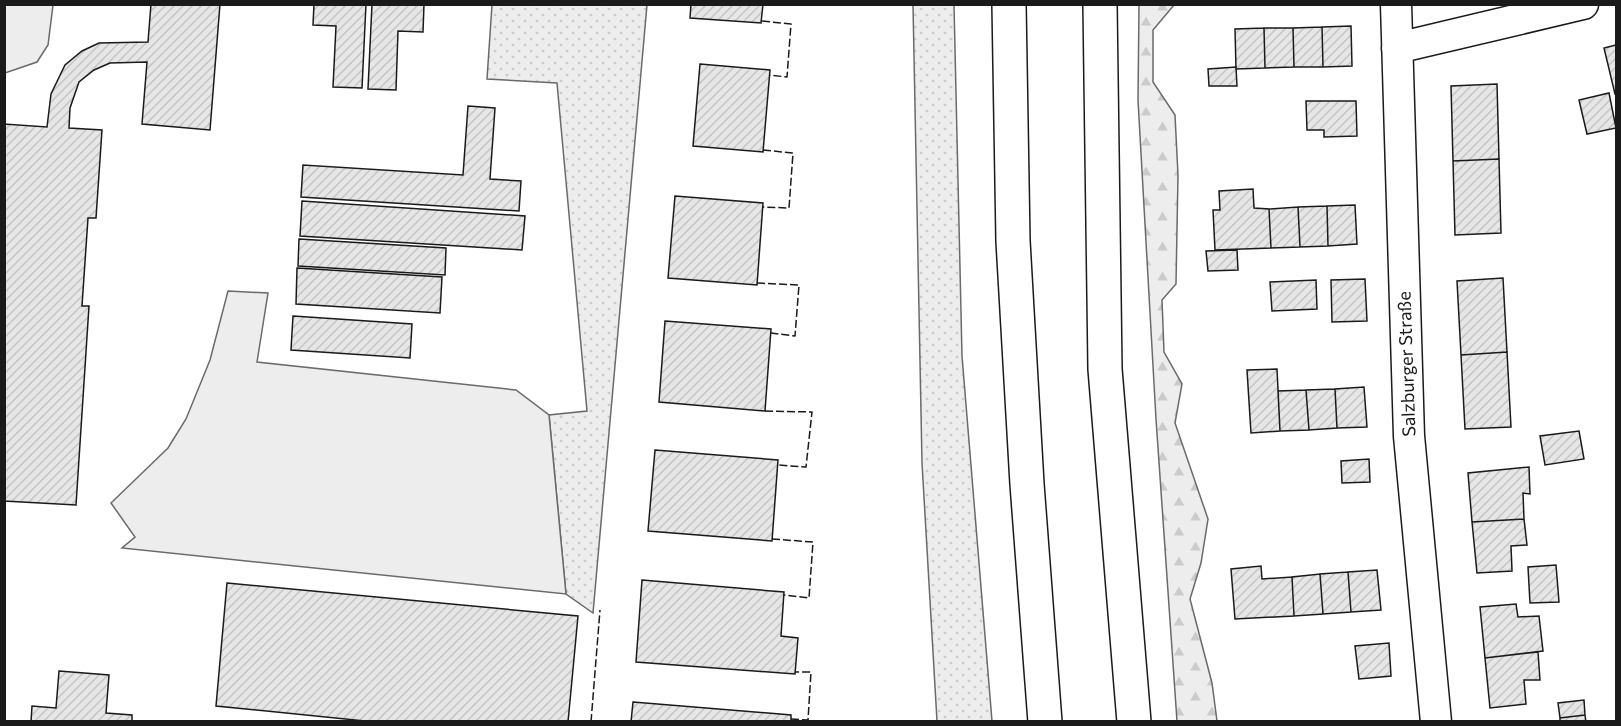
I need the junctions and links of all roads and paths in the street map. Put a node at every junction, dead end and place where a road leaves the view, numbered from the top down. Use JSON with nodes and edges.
{"nodes":[{"id":1,"x":1009,"y":4,"type":"edge"},
{"id":2,"x":1100,"y":4,"type":"edge"},
{"id":3,"x":1396,"y":4,"type":"edge"},
{"id":4,"x":1583,"y":4,"type":"edge"},
{"id":5,"x":1397,"y":48,"type":"junction"},
{"id":6,"x":1046,"y":722,"type":"edge"},
{"id":7,"x":1134,"y":722,"type":"edge"},
{"id":8,"x":1436,"y":722,"type":"edge"}],
"edges":[{"from":1,"to":6,"type":"highway"},
{"from":2,"to":7,"type":"highway"},
{"from":3,"to":5,"type":"street","name":"Salzburger Straße"},
{"from":4,"to":5,"type":"street"},
{"from":5,"to":8,"type":"street","name":"Salzburger Straße"}]}
